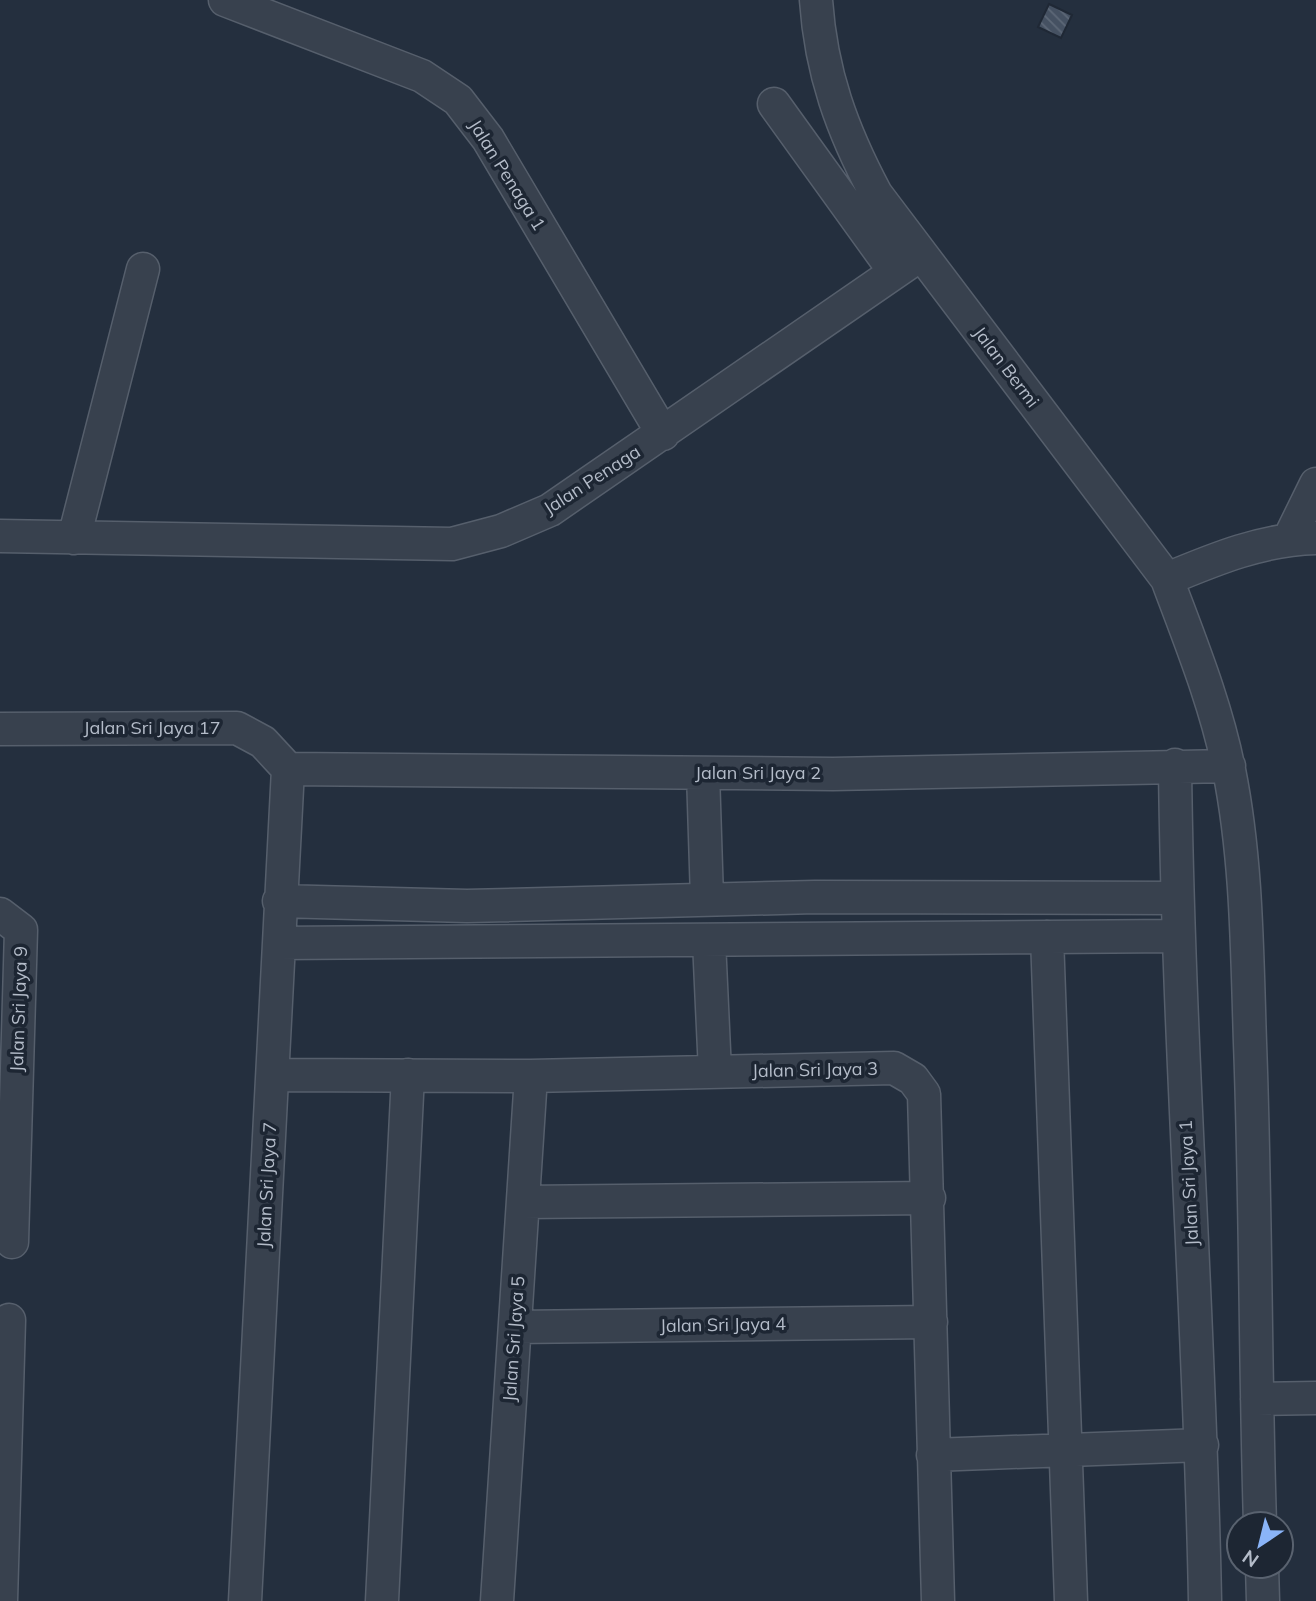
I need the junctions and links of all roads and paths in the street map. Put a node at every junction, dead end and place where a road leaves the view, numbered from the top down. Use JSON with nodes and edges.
{"nodes":[{"id":1,"x":225,"y":0,"type":"edge"},
{"id":2,"x":816,"y":0,"type":"edge"},
{"id":3,"x":774,"y":104,"type":"dead end"},
{"id":4,"x":908,"y":264,"type":"junction"},
{"id":5,"x":142,"y":269,"type":"dead end"},
{"id":6,"x":663,"y":433,"type":"junction"},
{"id":7,"x":1316,"y":484,"type":"edge"},
{"id":8,"x":0,"y":536,"type":"edge"},
{"id":9,"x":74,"y":538,"type":"junction"},
{"id":10,"x":1302,"y":538,"type":"edge"},
{"id":11,"x":1167,"y":579,"type":"junction"},
{"id":12,"x":0,"y":729,"type":"edge"},
{"id":13,"x":1175,"y":765,"type":"junction"},
{"id":14,"x":1229,"y":766,"type":"junction"},
{"id":15,"x":288,"y":769,"type":"junction"},
{"id":16,"x":703,"y":773,"type":"junction"},
{"id":17,"x":1176,"y":898,"type":"junction"},
{"id":18,"x":706,"y":899,"type":"junction"},
{"id":19,"x":279,"y":901,"type":"junction"},
{"id":20,"x":0,"y":914,"type":"edge"},
{"id":21,"x":1177,"y":936,"type":"junction"},
{"id":22,"x":1046,"y":937,"type":"junction"},
{"id":23,"x":709,"y":941,"type":"junction"},
{"id":24,"x":279,"y":943,"type":"junction"},
{"id":25,"x":715,"y":1072,"type":"junction"},
{"id":26,"x":273,"y":1075,"type":"junction"},
{"id":27,"x":408,"y":1075,"type":"junction"},
{"id":28,"x":531,"y":1076,"type":"junction"},
{"id":29,"x":929,"y":1198,"type":"junction"},
{"id":30,"x":523,"y":1202,"type":"junction"},
{"id":31,"x":12,"y":1242,"type":"dead end"},
{"id":32,"x":9,"y":1320,"type":"dead end"},
{"id":33,"x":931,"y":1322,"type":"junction"},
{"id":34,"x":515,"y":1327,"type":"junction"},
{"id":35,"x":1316,"y":1398,"type":"edge"},
{"id":36,"x":1256,"y":1399,"type":"junction"},
{"id":37,"x":1202,"y":1445,"type":"junction"},
{"id":38,"x":1065,"y":1450,"type":"junction"},
{"id":39,"x":933,"y":1455,"type":"junction"},
{"id":40,"x":1260,"y":1510,"type":"edge"},
{"id":41,"x":1262,"y":1580,"type":"edge"},
{"id":42,"x":1,"y":1601,"type":"edge"},
{"id":43,"x":245,"y":1601,"type":"edge"},
{"id":44,"x":382,"y":1601,"type":"edge"},
{"id":45,"x":497,"y":1601,"type":"edge"},
{"id":46,"x":938,"y":1601,"type":"edge"},
{"id":47,"x":1071,"y":1601,"type":"edge"},
{"id":48,"x":1205,"y":1601,"type":"edge"},
{"id":49,"x":1263,"y":1601,"type":"edge"}],
"edges":[{"from":1,"to":6,"type":"street","name":"Jalan Penaga 1"},
{"from":2,"to":4,"type":"street","name":"Jalan Bermi"},
{"from":3,"to":4,"type":"street"},
{"from":4,"to":6,"type":"street","name":"Jalan Penaga"},
{"from":4,"to":11,"type":"street","name":"Jalan Bermi"},
{"from":5,"to":9,"type":"street"},
{"from":6,"to":9,"type":"street","name":"Jalan Penaga"},
{"from":7,"to":10,"type":"street"},
{"from":8,"to":9,"type":"street","name":"Jalan Penaga"},
{"from":10,"to":11,"type":"street"},
{"from":11,"to":14,"type":"street","name":"Jalan Bermi"},
{"from":12,"to":15,"type":"street","name":"Jalan Sri Jaya 17"},
{"from":13,"to":14,"type":"street","name":"Jalan Sri Jaya 2"},
{"from":13,"to":16,"type":"street","name":"Jalan Sri Jaya 2"},
{"from":13,"to":17,"type":"street","name":"Jalan Sri Jaya 1"},
{"from":14,"to":36,"type":"street","name":"Jalan Bermi"},
{"from":15,"to":16,"type":"street","name":"Jalan Sri Jaya 2"},
{"from":15,"to":19,"type":"street","name":"Jalan Sri Jaya 7"},
{"from":16,"to":18,"type":"street"},
{"from":17,"to":18,"type":"street"},
{"from":17,"to":21,"type":"street","name":"Jalan Sri Jaya 1"},
{"from":18,"to":19,"type":"street"},
{"from":19,"to":24,"type":"street","name":"Jalan Sri Jaya 7"},
{"from":20,"to":31,"type":"street","name":"Jalan Sri Jaya 9"},
{"from":21,"to":22,"type":"street"},
{"from":21,"to":37,"type":"street","name":"Jalan Sri Jaya 1"},
{"from":22,"to":23,"type":"street"},
{"from":22,"to":38,"type":"street"},
{"from":23,"to":24,"type":"street"},
{"from":23,"to":25,"type":"street"},
{"from":24,"to":26,"type":"street","name":"Jalan Sri Jaya 7"},
{"from":25,"to":28,"type":"street","name":"Jalan Sri Jaya 3"},
{"from":25,"to":29,"type":"street","name":"Jalan Sri Jaya 3"},
{"from":26,"to":27,"type":"street","name":"Jalan Sri Jaya 3"},
{"from":26,"to":43,"type":"street","name":"Jalan Sri Jaya 7"},
{"from":27,"to":28,"type":"street","name":"Jalan Sri Jaya 3"},
{"from":27,"to":44,"type":"street"},
{"from":28,"to":30,"type":"street","name":"Jalan Sri Jaya 5"},
{"from":29,"to":30,"type":"street"},
{"from":29,"to":33,"type":"street","name":"Jalan Sri Jaya 3"},
{"from":30,"to":34,"type":"street","name":"Jalan Sri Jaya 5"},
{"from":32,"to":42,"type":"street"},
{"from":33,"to":34,"type":"street","name":"Jalan Sri Jaya 4"},
{"from":33,"to":39,"type":"street","name":"Jalan Sri Jaya 3"},
{"from":34,"to":45,"type":"street","name":"Jalan Sri Jaya 5"},
{"from":35,"to":36,"type":"street"},
{"from":36,"to":40,"type":"street","name":"Jalan Bermi"},
{"from":37,"to":38,"type":"street"},
{"from":37,"to":48,"type":"street","name":"Jalan Sri Jaya 1"},
{"from":38,"to":39,"type":"street"},
{"from":38,"to":47,"type":"street"},
{"from":39,"to":46,"type":"street","name":"Jalan Sri Jaya 3"},
{"from":41,"to":49,"type":"street"}]}
